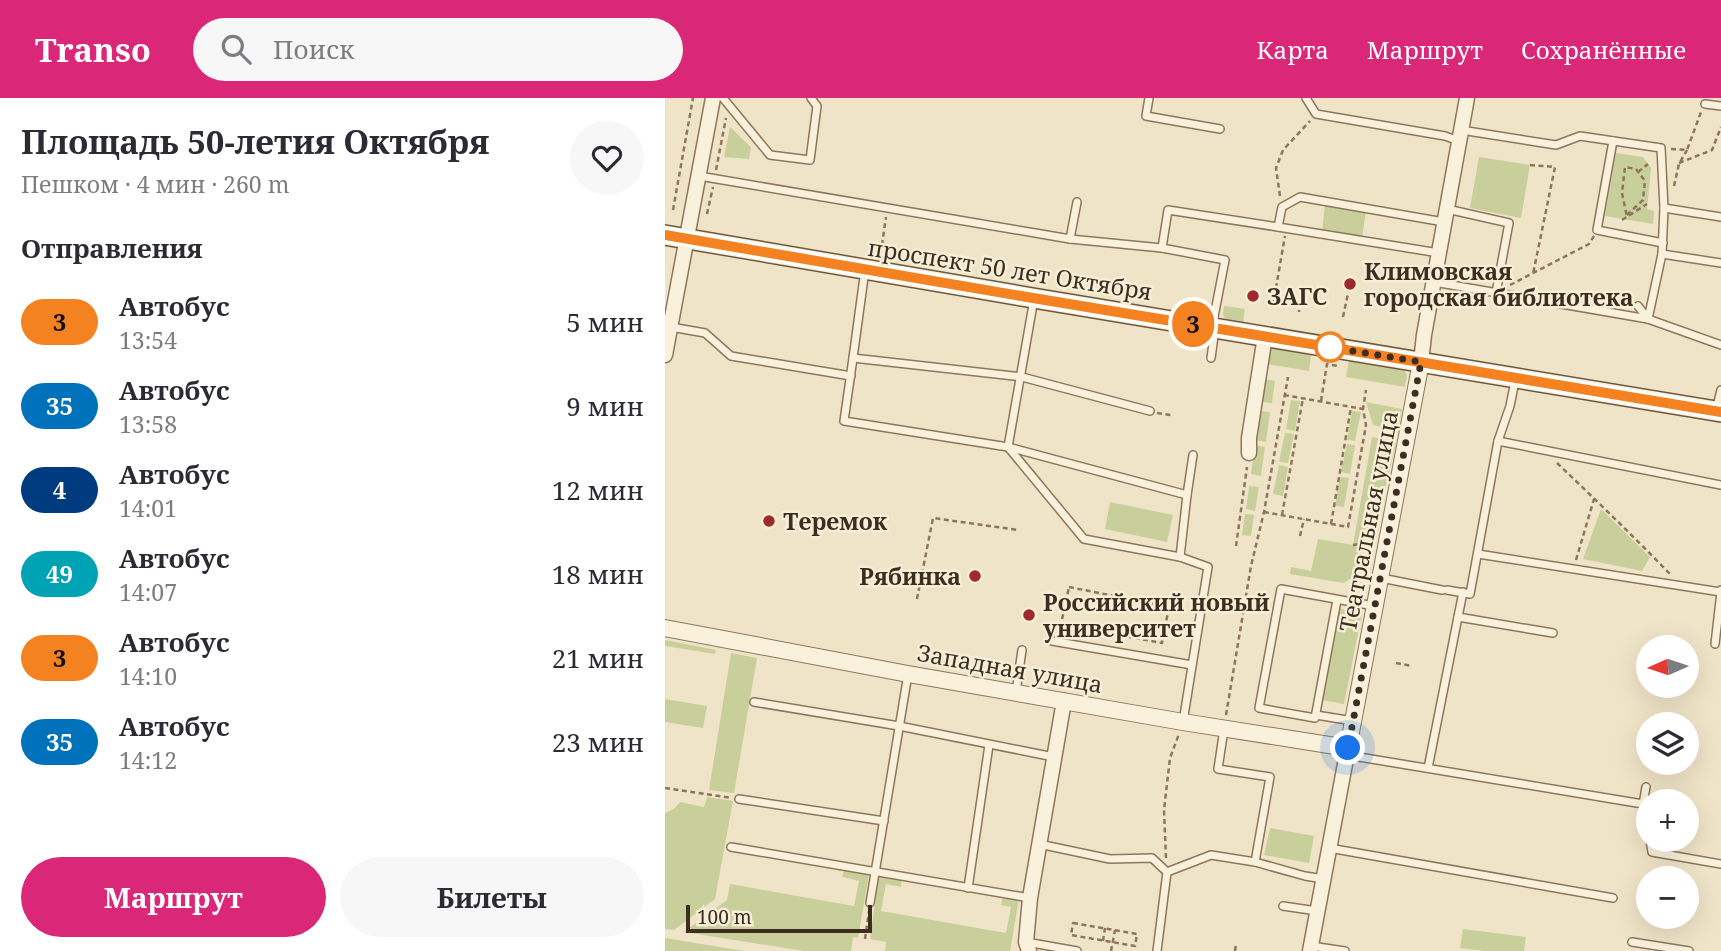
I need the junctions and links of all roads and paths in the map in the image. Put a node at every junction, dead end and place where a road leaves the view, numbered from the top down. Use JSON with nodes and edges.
{"nodes":[{"id":1,"x":693,"y":98,"type":"edge"},
{"id":2,"x":713,"y":98,"type":"edge"},
{"id":3,"x":811,"y":98,"type":"edge"},
{"id":4,"x":1149,"y":98,"type":"edge"},
{"id":5,"x":1306,"y":98,"type":"edge"},
{"id":6,"x":1467,"y":98,"type":"edge"},
{"id":7,"x":726,"y":101,"type":"edge"},
{"id":8,"x":1705,"y":104,"type":"joint"},
{"id":9,"x":1721,"y":106,"type":"edge"},
{"id":10,"x":1316,"y":114,"type":"junction"},
{"id":11,"x":1721,"y":127,"type":"edge"},
{"id":12,"x":1220,"y":129,"type":"dead end"},
{"id":13,"x":1460,"y":136,"type":"junction"},
{"id":14,"x":1613,"y":141,"type":"junction"},
{"id":15,"x":1661,"y":148,"type":"junction"},
{"id":16,"x":1687,"y":150,"type":"junction"},
{"id":17,"x":1648,"y":164,"type":"dead end"},
{"id":18,"x":1679,"y":164,"type":"junction"},
{"id":19,"x":1530,"y":165,"type":"dead end"},
{"id":20,"x":1638,"y":172,"type":"junction"},
{"id":21,"x":698,"y":176,"type":"junction"},
{"id":22,"x":714,"y":178,"type":"junction"},
{"id":23,"x":1674,"y":186,"type":"dead end"},
{"id":24,"x":1077,"y":202,"type":"dead end"},
{"id":25,"x":1647,"y":204,"type":"dead end"},
{"id":26,"x":1282,"y":206,"type":"junction"},
{"id":27,"x":887,"y":208,"type":"junction"},
{"id":28,"x":1664,"y":208,"type":"junction"},
{"id":29,"x":673,"y":210,"type":"dead end"},
{"id":30,"x":707,"y":214,"type":"dead end"},
{"id":31,"x":1446,"y":216,"type":"junction"},
{"id":32,"x":1627,"y":216,"type":"junction"},
{"id":33,"x":1721,"y":217,"type":"edge"},
{"id":34,"x":1622,"y":220,"type":"dead end"},
{"id":35,"x":1282,"y":227,"type":"junction"},
{"id":36,"x":1597,"y":230,"type":"junction"},
{"id":37,"x":665,"y":235,"type":"edge"},
{"id":38,"x":687,"y":239,"type":"junction"},
{"id":39,"x":1070,"y":239,"type":"junction"},
{"id":40,"x":1663,"y":243,"type":"junction"},
{"id":41,"x":882,"y":244,"type":"dead end"},
{"id":42,"x":1162,"y":248,"type":"junction"},
{"id":43,"x":1439,"y":253,"type":"junction"},
{"id":44,"x":1662,"y":254,"type":"junction"},
{"id":45,"x":1721,"y":263,"type":"edge"},
{"id":46,"x":865,"y":270,"type":"junction"},
{"id":47,"x":1533,"y":274,"type":"junction"},
{"id":48,"x":1434,"y":282,"type":"junction"},
{"id":49,"x":1350,"y":284,"type":"dead end"},
{"id":50,"x":1496,"y":293,"type":"junction"},
{"id":51,"x":1034,"y":298,"type":"junction"},
{"id":52,"x":1272,"y":305,"type":"dead end"},
{"id":53,"x":1638,"y":306,"type":"dead end"},
{"id":54,"x":1343,"y":317,"type":"dead end"},
{"id":55,"x":1648,"y":318,"type":"junction"},
{"id":56,"x":671,"y":327,"type":"junction"},
{"id":57,"x":1214,"y":328,"type":"junction"},
{"id":58,"x":1265,"y":336,"type":"junction"},
{"id":59,"x":1721,"y":345,"type":"edge"},
{"id":60,"x":665,"y":355,"type":"edge"},
{"id":61,"x":853,"y":358,"type":"junction"},
{"id":62,"x":1211,"y":358,"type":"dead end"},
{"id":63,"x":1421,"y":362,"type":"junction"},
{"id":64,"x":1338,"y":366,"type":"dead end"},
{"id":65,"x":851,"y":376,"type":"junction"},
{"id":66,"x":1022,"y":376,"type":"junction"},
{"id":67,"x":1288,"y":377,"type":"dead end"},
{"id":68,"x":1516,"y":377,"type":"junction"},
{"id":69,"x":1366,"y":390,"type":"dead end"},
{"id":70,"x":1721,"y":390,"type":"edge"},
{"id":71,"x":1285,"y":395,"type":"junction"},
{"id":72,"x":1303,"y":398,"type":"junction"},
{"id":73,"x":1321,"y":401,"type":"junction"},
{"id":74,"x":1351,"y":407,"type":"junction"},
{"id":75,"x":1363,"y":409,"type":"junction"},
{"id":76,"x":1150,"y":411,"type":"joint"},
{"id":77,"x":1719,"y":411,"type":"edge"},
{"id":78,"x":1171,"y":415,"type":"dead end"},
{"id":79,"x":1498,"y":441,"type":"junction"},
{"id":80,"x":1008,"y":447,"type":"junction"},
{"id":81,"x":1545,"y":450,"type":"junction"},
{"id":82,"x":1249,"y":453,"type":"joint"},
{"id":83,"x":1193,"y":455,"type":"dead end"},
{"id":84,"x":1721,"y":485,"type":"edge"},
{"id":85,"x":1187,"y":495,"type":"junction"},
{"id":86,"x":1594,"y":499,"type":"junction"},
{"id":87,"x":1263,"y":512,"type":"junction"},
{"id":88,"x":1282,"y":515,"type":"junction"},
{"id":89,"x":1304,"y":519,"type":"junction"},
{"id":90,"x":1331,"y":524,"type":"junction"},
{"id":91,"x":1018,"y":530,"type":"dead end"},
{"id":92,"x":1300,"y":536,"type":"dead end"},
{"id":93,"x":1387,"y":540,"type":"junction"},
{"id":94,"x":1353,"y":545,"type":"dead end"},
{"id":95,"x":1236,"y":547,"type":"dead end"},
{"id":96,"x":1478,"y":554,"type":"junction"},
{"id":97,"x":1180,"y":557,"type":"junction"},
{"id":98,"x":1574,"y":569,"type":"junction"},
{"id":99,"x":1380,"y":578,"type":"junction"},
{"id":100,"x":1682,"y":586,"type":"junction"},
{"id":101,"x":1721,"y":591,"type":"edge"},
{"id":102,"x":1463,"y":592,"type":"junction"},
{"id":103,"x":917,"y":598,"type":"dead end"},
{"id":104,"x":1337,"y":600,"type":"junction"},
{"id":105,"x":1375,"y":606,"type":"junction"},
{"id":106,"x":1458,"y":617,"type":"junction"},
{"id":107,"x":1061,"y":624,"type":"joint"},
{"id":108,"x":665,"y":628,"type":"edge"},
{"id":109,"x":1553,"y":632,"type":"dead end"},
{"id":110,"x":1052,"y":641,"type":"dead end"},
{"id":111,"x":1715,"y":644,"type":"dead end"},
{"id":112,"x":1022,"y":650,"type":"dead end"},
{"id":113,"x":1396,"y":663,"type":"dead end"},
{"id":114,"x":1192,"y":665,"type":"junction"},
{"id":115,"x":1412,"y":666,"type":"dead end"},
{"id":116,"x":908,"y":674,"type":"junction"},
{"id":117,"x":1016,"y":692,"type":"junction"},
{"id":118,"x":1064,"y":701,"type":"junction"},
{"id":119,"x":754,"y":702,"type":"dead end"},
{"id":120,"x":1316,"y":715,"type":"junction"},
{"id":121,"x":1353,"y":721,"type":"junction"},
{"id":122,"x":899,"y":726,"type":"junction"},
{"id":123,"x":1182,"y":726,"type":"junction"},
{"id":124,"x":1224,"y":729,"type":"junction"},
{"id":125,"x":989,"y":745,"type":"junction"},
{"id":126,"x":1347,"y":752,"type":"junction"},
{"id":127,"x":1054,"y":757,"type":"junction"},
{"id":128,"x":1428,"y":768,"type":"junction"},
{"id":129,"x":665,"y":788,"type":"edge"},
{"id":130,"x":736,"y":799,"type":"joint"},
{"id":131,"x":1636,"y":803,"type":"edge"},
{"id":132,"x":884,"y":821,"type":"junction"},
{"id":133,"x":1039,"y":844,"type":"junction"},
{"id":134,"x":731,"y":846,"type":"dead end"},
{"id":135,"x":1329,"y":848,"type":"junction"},
{"id":136,"x":1652,"y":852,"type":"edge"},
{"id":137,"x":1279,"y":858,"type":"dead end"},
{"id":138,"x":1255,"y":862,"type":"junction"},
{"id":139,"x":1721,"y":864,"type":"edge"},
{"id":140,"x":1277,"y":868,"type":"junction"},
{"id":141,"x":876,"y":871,"type":"junction"},
{"id":142,"x":1167,"y":872,"type":"junction"},
{"id":143,"x":1324,"y":879,"type":"junction"},
{"id":144,"x":968,"y":888,"type":"junction"},
{"id":145,"x":1030,"y":898,"type":"junction"},
{"id":146,"x":1613,"y":898,"type":"dead end"},
{"id":147,"x":870,"y":904,"type":"joint"},
{"id":148,"x":1283,"y":906,"type":"dead end"},
{"id":149,"x":1317,"y":911,"type":"junction"},
{"id":150,"x":1105,"y":928,"type":"junction"},
{"id":151,"x":1115,"y":930,"type":"junction"},
{"id":152,"x":865,"y":939,"type":"dead end"},
{"id":153,"x":1103,"y":940,"type":"junction"},
{"id":154,"x":1112,"y":942,"type":"junction"},
{"id":155,"x":1632,"y":942,"type":"dead end"},
{"id":156,"x":1236,"y":944,"type":"dead end"},
{"id":157,"x":1027,"y":947,"type":"edge"},
{"id":158,"x":1310,"y":948,"type":"edge"},
{"id":159,"x":1077,"y":951,"type":"edge"},
{"id":160,"x":1111,"y":951,"type":"edge"},
{"id":161,"x":1157,"y":951,"type":"edge"},
{"id":162,"x":1235,"y":951,"type":"edge"},
{"id":163,"x":1345,"y":951,"type":"edge"},
{"id":164,"x":1689,"y":951,"type":"edge"}],
"edges":[{"from":1,"to":29,"type":"path"},
{"from":2,"to":21,"type":"street"},
{"from":3,"to":7,"type":"lane"},
{"from":4,"to":12,"type":"lane"},
{"from":5,"to":10,"type":"lane"},
{"from":6,"to":13,"type":"street","name":"Театральная улица"},
{"from":7,"to":22,"type":"path"},
{"from":8,"to":9,"type":"lane"},
{"from":8,"to":16,"type":"path"},
{"from":10,"to":13,"type":"lane"},
{"from":10,"to":26,"type":"path"},
{"from":11,"to":18,"type":"path"},
{"from":13,"to":14,"type":"lane"},
{"from":13,"to":31,"type":"street","name":"Театральная улица"},
{"from":14,"to":15,"type":"lane"},
{"from":14,"to":36,"type":"lane"},
{"from":15,"to":16,"type":"path"},
{"from":15,"to":28,"type":"lane"},
{"from":16,"to":18,"type":"path"},
{"from":17,"to":20,"type":"path"},
{"from":18,"to":23,"type":"path"},
{"from":19,"to":47,"type":"path"},
{"from":20,"to":32,"type":"path"},
{"from":20,"to":32,"type":"path"},
{"from":21,"to":22,"type":"lane"},
{"from":21,"to":38,"type":"street"},
{"from":22,"to":27,"type":"lane"},
{"from":22,"to":30,"type":"path"},
{"from":24,"to":39,"type":"lane"},
{"from":25,"to":32,"type":"path"},
{"from":26,"to":31,"type":"lane"},
{"from":26,"to":35,"type":"lane"},
{"from":27,"to":39,"type":"lane"},
{"from":27,"to":41,"type":"path"},
{"from":28,"to":33,"type":"lane"},
{"from":28,"to":40,"type":"lane"},
{"from":31,"to":43,"type":"street","name":"Театральная улица"},
{"from":31,"to":50,"type":"lane"},
{"from":32,"to":34,"type":"path"},
{"from":35,"to":42,"type":"lane"},
{"from":35,"to":43,"type":"lane"},
{"from":35,"to":52,"type":"path"},
{"from":36,"to":40,"type":"lane"},
{"from":36,"to":47,"type":"path"},
{"from":37,"to":38,"type":"main road","name":"проспект 50 лет Октября"},
{"from":38,"to":46,"type":"main road","name":"проспект 50 лет Октября"},
{"from":38,"to":56,"type":"street"},
{"from":39,"to":42,"type":"lane"},
{"from":40,"to":44,"type":"lane"},
{"from":42,"to":57,"type":"lane"},
{"from":43,"to":48,"type":"street","name":"Театральная улица"},
{"from":44,"to":45,"type":"lane"},
{"from":44,"to":55,"type":"lane"},
{"from":46,"to":51,"type":"main road","name":"проспект 50 лет Октября"},
{"from":46,"to":61,"type":"lane"},
{"from":47,"to":50,"type":"path"},
{"from":48,"to":50,"type":"lane"},
{"from":48,"to":63,"type":"street","name":"Театральная улица"},
{"from":49,"to":54,"type":"path"},
{"from":50,"to":55,"type":"lane"},
{"from":51,"to":57,"type":"main road","name":"проспект 50 лет Октября"},
{"from":51,"to":66,"type":"lane"},
{"from":53,"to":55,"type":"lane"},
{"from":55,"to":59,"type":"lane"},
{"from":56,"to":60,"type":"street"},
{"from":56,"to":65,"type":"lane"},
{"from":57,"to":58,"type":"main road","name":"проспект 50 лет Октября"},
{"from":57,"to":62,"type":"lane"},
{"from":58,"to":63,"type":"main road","name":"проспект 50 лет Октября"},
{"from":58,"to":82,"type":"street"},
{"from":61,"to":65,"type":"lane"},
{"from":61,"to":66,"type":"lane"},
{"from":63,"to":68,"type":"main road","name":"проспект 50 лет Октября"},
{"from":63,"to":93,"type":"street","name":"Театральная улица"},
{"from":64,"to":73,"type":"path"},
{"from":65,"to":80,"type":"lane"},
{"from":66,"to":76,"type":"lane"},
{"from":66,"to":80,"type":"lane"},
{"from":67,"to":71,"type":"path"},
{"from":68,"to":77,"type":"main road","name":"проспект 50 лет Октября"},
{"from":68,"to":79,"type":"lane"},
{"from":69,"to":75,"type":"path"},
{"from":70,"to":77,"type":"lane"},
{"from":71,"to":72,"type":"path"},
{"from":71,"to":87,"type":"path"},
{"from":72,"to":73,"type":"path"},
{"from":72,"to":88,"type":"path"},
{"from":73,"to":74,"type":"path"},
{"from":74,"to":75,"type":"path"},
{"from":74,"to":90,"type":"path"},
{"from":75,"to":90,"type":"path"},
{"from":76,"to":78,"type":"path"},
{"from":79,"to":81,"type":"lane"},
{"from":79,"to":96,"type":"lane"},
{"from":80,"to":85,"type":"lane"},
{"from":80,"to":97,"type":"lane"},
{"from":81,"to":84,"type":"lane"},
{"from":81,"to":86,"type":"path"},
{"from":82,"to":95,"type":"path"},
{"from":83,"to":85,"type":"lane"},
{"from":85,"to":97,"type":"lane"},
{"from":86,"to":98,"type":"path"},
{"from":86,"to":100,"type":"path"},
{"from":87,"to":88,"type":"path"},
{"from":87,"to":124,"type":"path"},
{"from":88,"to":89,"type":"path"},
{"from":89,"to":90,"type":"path"},
{"from":89,"to":92,"type":"path"},
{"from":91,"to":103,"type":"path"},
{"from":93,"to":94,"type":"path"},
{"from":93,"to":99,"type":"street","name":"Театральная улица"},
{"from":96,"to":98,"type":"lane"},
{"from":96,"to":102,"type":"lane"},
{"from":97,"to":114,"type":"lane"},
{"from":98,"to":100,"type":"lane"},
{"from":99,"to":102,"type":"lane"},
{"from":99,"to":105,"type":"street","name":"Театральная улица"},
{"from":100,"to":101,"type":"lane"},
{"from":101,"to":111,"type":"lane"},
{"from":102,"to":106,"type":"lane"},
{"from":104,"to":105,"type":"lane"},
{"from":104,"to":120,"type":"lane"},
{"from":104,"to":120,"type":"lane"},
{"from":105,"to":121,"type":"street","name":"Театральная улица"},
{"from":106,"to":109,"type":"lane"},
{"from":106,"to":128,"type":"lane"},
{"from":107,"to":107,"type":"path"},
{"from":108,"to":116,"type":"street","name":"Западная улица"},
{"from":110,"to":114,"type":"lane"},
{"from":112,"to":117,"type":"lane"},
{"from":113,"to":115,"type":"path"},
{"from":114,"to":123,"type":"lane"},
{"from":116,"to":117,"type":"street","name":"Западная улица"},
{"from":116,"to":122,"type":"lane"},
{"from":117,"to":118,"type":"street","name":"Западная улица"},
{"from":118,"to":123,"type":"street","name":"Западная улица"},
{"from":118,"to":127,"type":"street"},
{"from":119,"to":122,"type":"lane"},
{"from":120,"to":121,"type":"lane"},
{"from":121,"to":126,"type":"street","name":"Театральная улица"},
{"from":122,"to":125,"type":"lane"},
{"from":122,"to":132,"type":"lane"},
{"from":123,"to":124,"type":"street","name":"Западная улица"},
{"from":123,"to":142,"type":"path"},
{"from":124,"to":126,"type":"street","name":"Западная улица"},
{"from":124,"to":138,"type":"lane"},
{"from":125,"to":127,"type":"lane"},
{"from":125,"to":144,"type":"lane"},
{"from":126,"to":128,"type":"lane"},
{"from":126,"to":135,"type":"street","name":"Театральная улица"},
{"from":127,"to":133,"type":"street"},
{"from":128,"to":131,"type":"lane"},
{"from":129,"to":130,"type":"path"},
{"from":130,"to":132,"type":"lane"},
{"from":132,"to":141,"type":"lane"},
{"from":133,"to":142,"type":"lane"},
{"from":133,"to":145,"type":"street"},
{"from":134,"to":141,"type":"lane"},
{"from":135,"to":143,"type":"street","name":"Театральная улица"},
{"from":135,"to":146,"type":"lane"},
{"from":136,"to":139,"type":"lane"},
{"from":137,"to":140,"type":"lane"},
{"from":138,"to":140,"type":"lane"},
{"from":138,"to":142,"type":"lane"},
{"from":140,"to":143,"type":"lane"},
{"from":141,"to":144,"type":"lane"},
{"from":141,"to":147,"type":"lane"},
{"from":142,"to":161,"type":"lane"},
{"from":143,"to":149,"type":"street","name":"Театральная улица"},
{"from":144,"to":145,"type":"lane"},
{"from":145,"to":157,"type":"street"},
{"from":147,"to":152,"type":"path"},
{"from":148,"to":149,"type":"lane"},
{"from":149,"to":158,"type":"street","name":"Театральная улица"},
{"from":150,"to":151,"type":"path"},
{"from":150,"to":153,"type":"path"},
{"from":150,"to":153,"type":"path"},
{"from":151,"to":154,"type":"path"},
{"from":151,"to":154,"type":"path"},
{"from":153,"to":154,"type":"path"},
{"from":154,"to":160,"type":"path"},
{"from":155,"to":164,"type":"lane"},
{"from":156,"to":162,"type":"path"},
{"from":157,"to":159,"type":"lane"},
{"from":158,"to":163,"type":"lane"}]}
